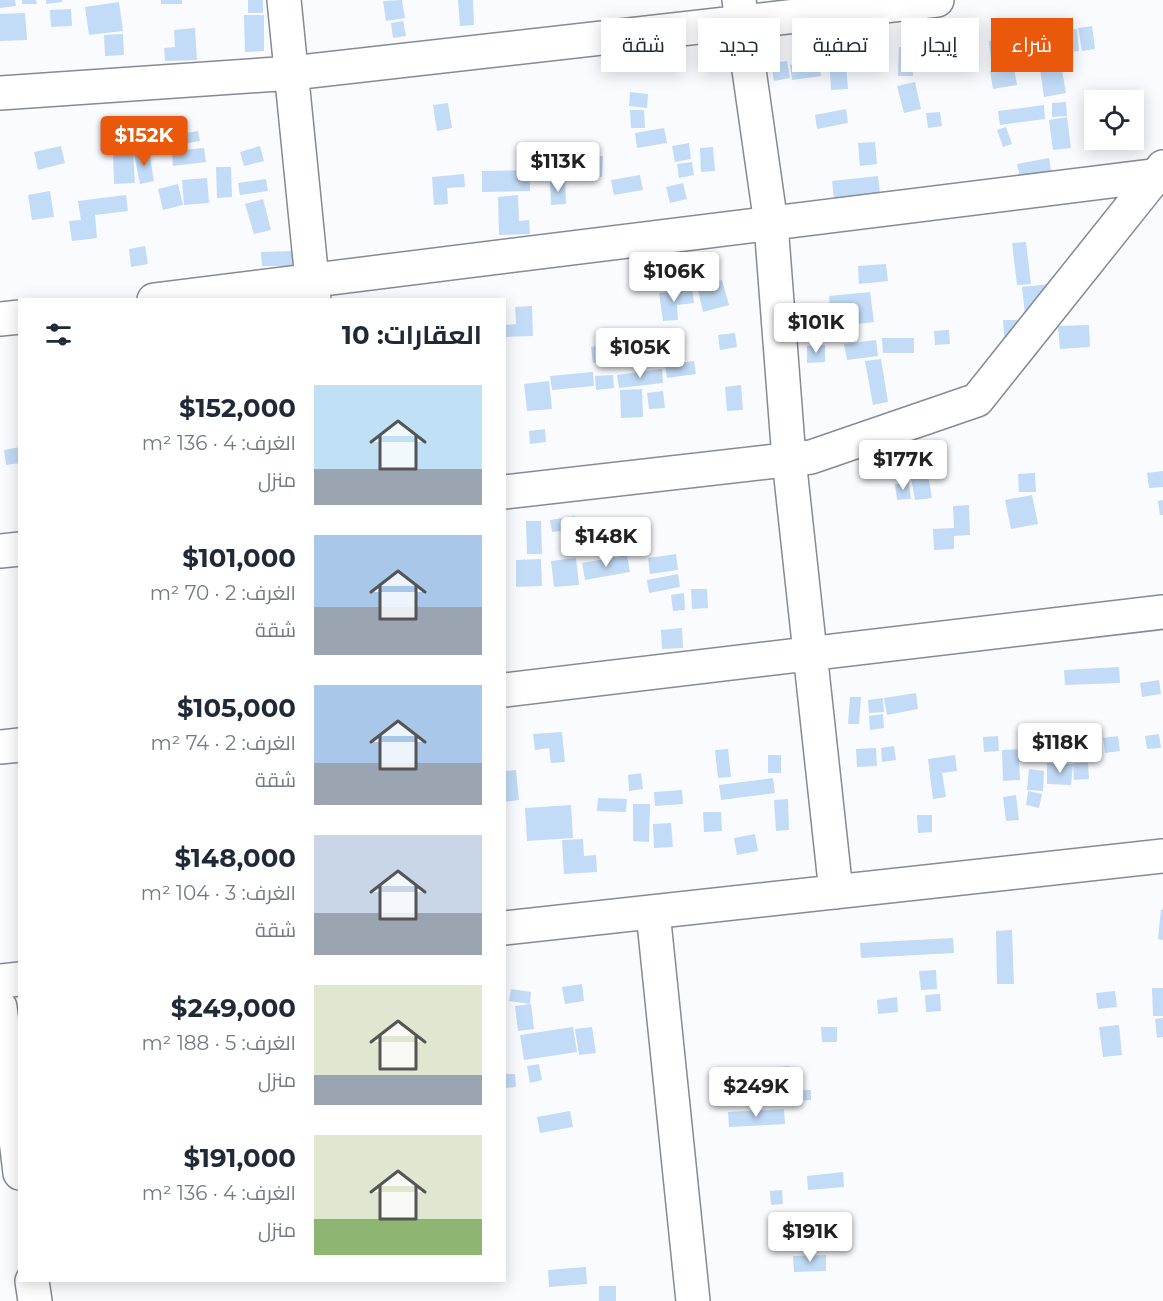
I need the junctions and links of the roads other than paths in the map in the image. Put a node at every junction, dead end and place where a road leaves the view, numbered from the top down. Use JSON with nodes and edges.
{"nodes":[{"id":1,"x":284,"y":0,"type":"edge"},
{"id":2,"x":937,"y":0,"type":"edge"},
{"id":3,"x":741,"y":11,"type":"edge"},
{"id":4,"x":292,"y":72,"type":"junction"},
{"id":5,"x":0,"y":93,"type":"edge"},
{"id":6,"x":1161,"y":171,"type":"edge"},
{"id":7,"x":771,"y":224,"type":"junction"},
{"id":8,"x":313,"y":290,"type":"edge"},
{"id":9,"x":186,"y":298,"type":"edge"},
{"id":10,"x":18,"y":317,"type":"edge"},
{"id":11,"x":0,"y":319,"type":"edge"},
{"id":12,"x":789,"y":459,"type":"junction"},
{"id":13,"x":506,"y":492,"type":"edge"},
{"id":14,"x":18,"y":549,"type":"edge"},
{"id":15,"x":0,"y":551,"type":"edge"},
{"id":16,"x":1163,"y":612,"type":"edge"},
{"id":17,"x":810,"y":654,"type":"junction"},
{"id":18,"x":506,"y":690,"type":"edge"},
{"id":19,"x":18,"y":745,"type":"edge"},
{"id":20,"x":0,"y":747,"type":"edge"},
{"id":21,"x":1163,"y":856,"type":"edge"},
{"id":22,"x":836,"y":892,"type":"junction"},
{"id":23,"x":653,"y":912,"type":"junction"},
{"id":24,"x":506,"y":928,"type":"edge"},
{"id":25,"x":18,"y":979,"type":"edge"},
{"id":26,"x":0,"y":981,"type":"edge"},
{"id":27,"x":0,"y":1007,"type":"edge"},
{"id":28,"x":18,"y":1156,"type":"edge"},
{"id":29,"x":32,"y":1282,"type":"edge"},
{"id":30,"x":34,"y":1301,"type":"edge"},
{"id":31,"x":693,"y":1301,"type":"edge"}],
"edges":[{"from":1,"to":4,"type":"street"},
{"from":2,"to":3,"type":"street"},
{"from":3,"to":4,"type":"street"},
{"from":3,"to":7,"type":"street"},
{"from":4,"to":5,"type":"street"},
{"from":4,"to":8,"type":"street"},
{"from":6,"to":7,"type":"street"},
{"from":6,"to":12,"type":"street"},
{"from":7,"to":8,"type":"street"},
{"from":7,"to":12,"type":"street"},
{"from":8,"to":9,"type":"street"},
{"from":10,"to":11,"type":"street"},
{"from":12,"to":13,"type":"street"},
{"from":12,"to":17,"type":"street"},
{"from":14,"to":15,"type":"street"},
{"from":16,"to":17,"type":"street"},
{"from":17,"to":18,"type":"street"},
{"from":17,"to":22,"type":"street"},
{"from":19,"to":20,"type":"street"},
{"from":21,"to":22,"type":"street"},
{"from":22,"to":23,"type":"street"},
{"from":23,"to":24,"type":"street"},
{"from":23,"to":31,"type":"street"},
{"from":25,"to":26,"type":"street"},
{"from":27,"to":28,"type":"street"},
{"from":29,"to":30,"type":"street"}]}
